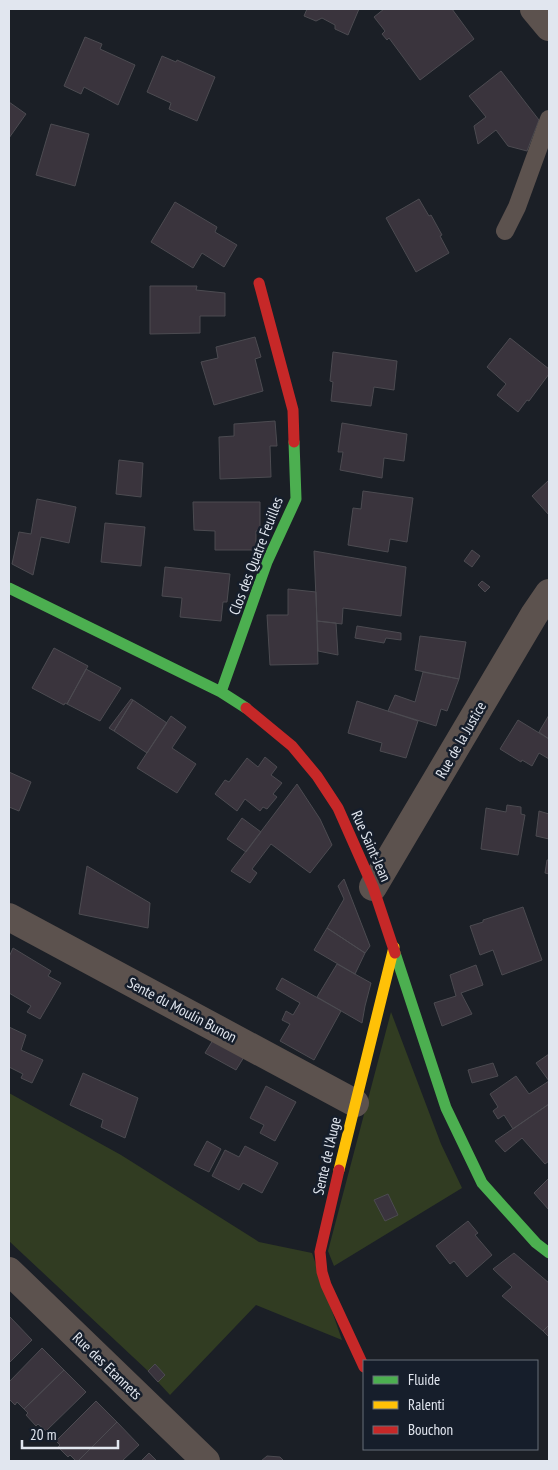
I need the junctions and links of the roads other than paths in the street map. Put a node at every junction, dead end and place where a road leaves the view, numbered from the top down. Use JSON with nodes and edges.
{"nodes":[{"id":1,"x":534,"y":9,"type":"edge"},
{"id":2,"x":549,"y":27,"type":"edge"},
{"id":3,"x":549,"y":119,"type":"edge"},
{"id":4,"x":505,"y":231,"type":"dead end"},
{"id":5,"x":259,"y":283,"type":"dead end"},
{"id":6,"x":9,"y":588,"type":"edge"},
{"id":7,"x":549,"y":593,"type":"edge"},
{"id":8,"x":221,"y":692,"type":"junction"},
{"id":9,"x":373,"y":888,"type":"junction"},
{"id":10,"x":9,"y":917,"type":"edge"},
{"id":11,"x":394,"y":947,"type":"junction"},
{"id":12,"x":354,"y":1103,"type":"junction"},
{"id":13,"x":549,"y":1253,"type":"edge"},
{"id":14,"x":9,"y":1271,"type":"edge"},
{"id":15,"x":363,"y":1365,"type":"edge"},
{"id":16,"x":206,"y":1461,"type":"edge"}],
"edges":[{"from":1,"to":2,"type":"street"},
{"from":3,"to":4,"type":"lane"},
{"from":5,"to":8,"type":"street","name":"Clos des Quatre Feuilles"},
{"from":6,"to":8,"type":"street","name":"Rue Saint-Jean"},
{"from":7,"to":9,"type":"street","name":"Rue de la Justice"},
{"from":8,"to":9,"type":"street","name":"Rue Saint-Jean"},
{"from":9,"to":11,"type":"street","name":"Rue Saint-Jean"},
{"from":10,"to":12,"type":"street","name":"Sente du Moulin Bunon"},
{"from":11,"to":12,"type":"street","name":"Sente de l'Auge"},
{"from":11,"to":13,"type":"street","name":"Rue Saint-Jean"},
{"from":12,"to":15,"type":"street","name":"Sente de l'Auge"},
{"from":14,"to":16,"type":"street","name":"Rue des Etannets"}]}
